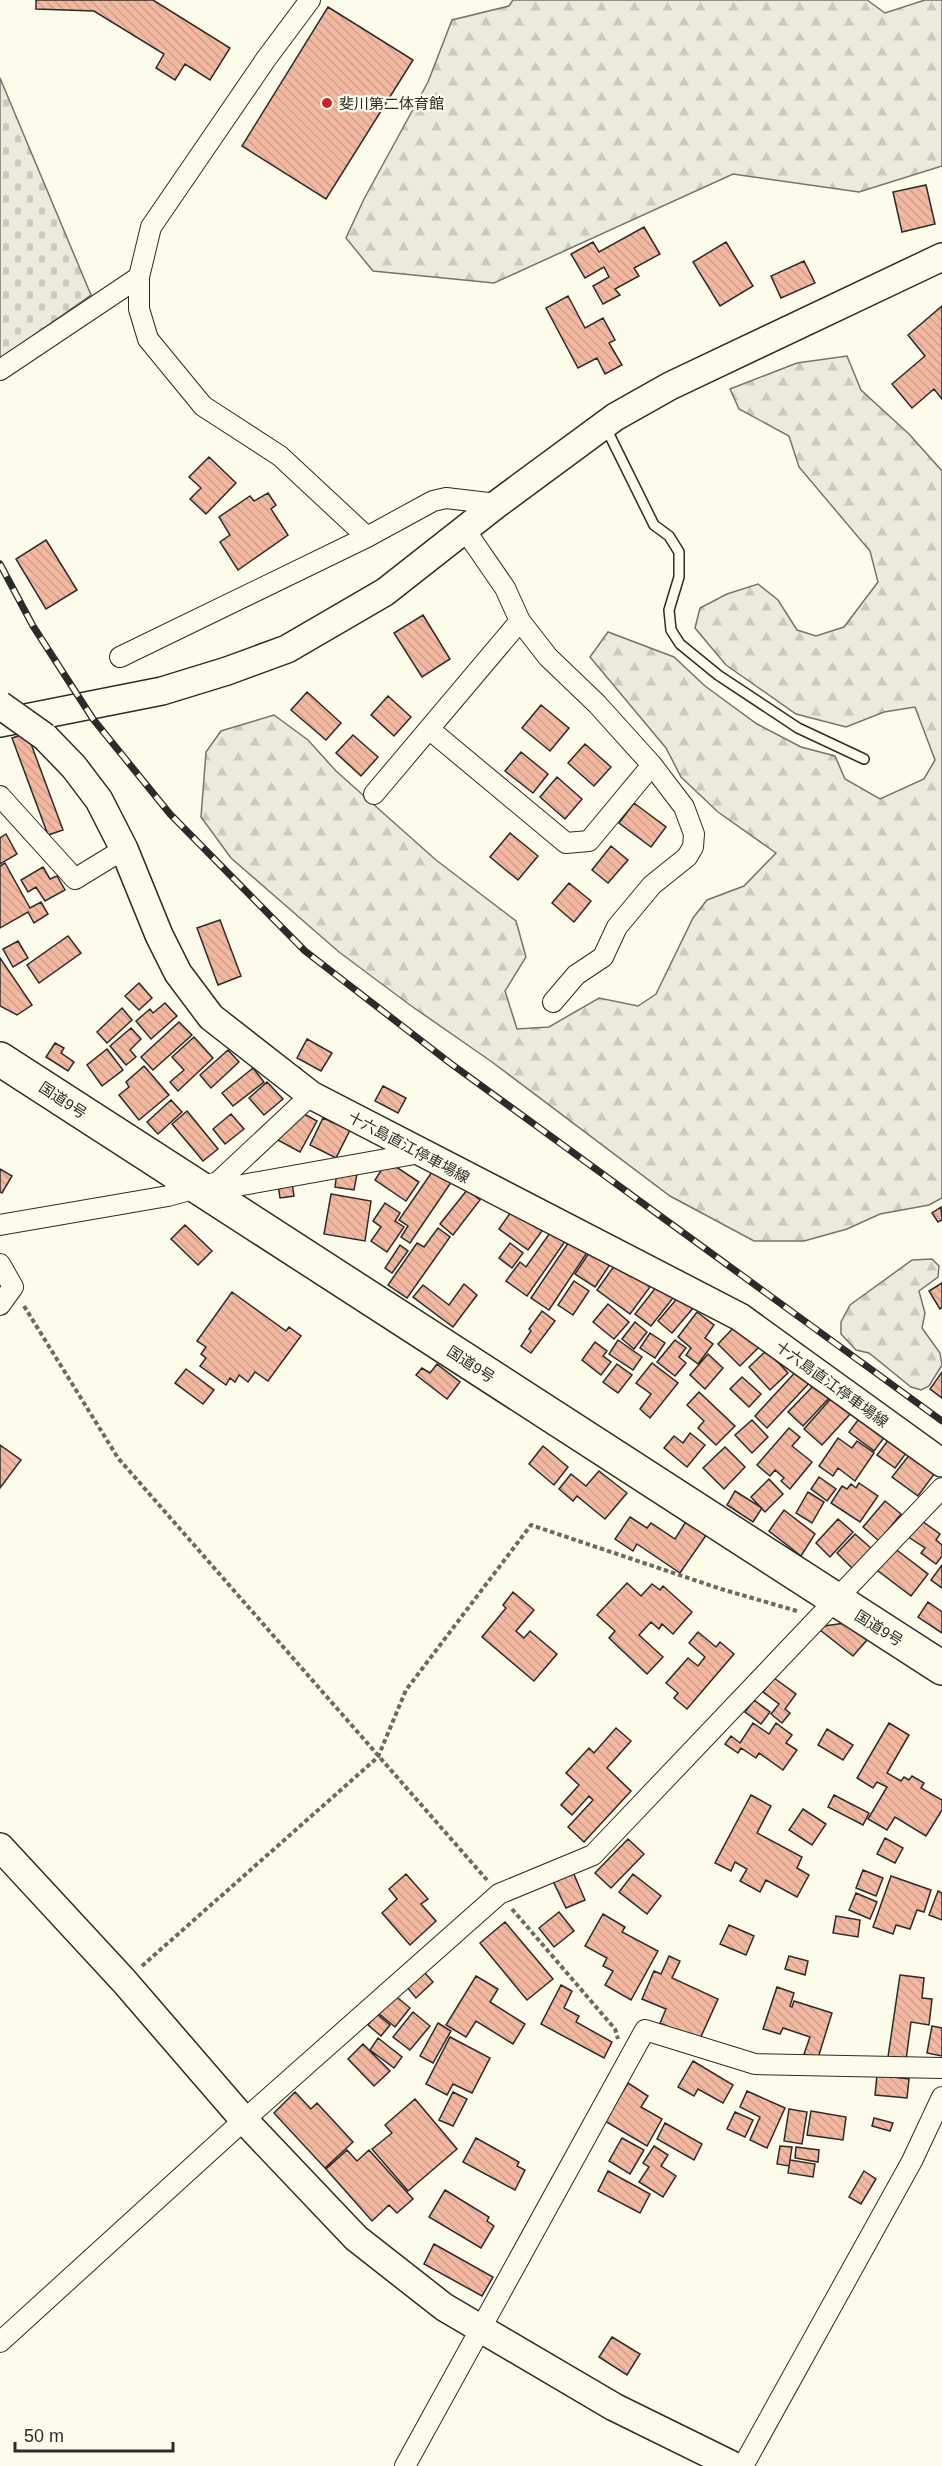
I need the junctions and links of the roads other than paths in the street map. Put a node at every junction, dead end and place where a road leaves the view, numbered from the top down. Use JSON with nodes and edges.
{"nodes":[{"id":1,"x":310,"y":0,"type":"edge"},
{"id":2,"x":942,"y":257,"type":"edge"},
{"id":3,"x":139,"y":277,"type":"junction"},
{"id":4,"x":0,"y":370,"type":"edge"},
{"id":5,"x":604,"y":425,"type":"junction"},
{"id":6,"x":497,"y":504,"type":"junction"},
{"id":7,"x":465,"y":530,"type":"junction"},
{"id":8,"x":367,"y":537,"type":"junction"},
{"id":9,"x":520,"y":621,"type":"junction"},
{"id":10,"x":120,"y":657,"type":"dead end"},
{"id":11,"x":0,"y":705,"type":"edge"},
{"id":12,"x":0,"y":723,"type":"edge"},
{"id":13,"x":429,"y":729,"type":"junction"},
{"id":14,"x":864,"y":759,"type":"dead end"},
{"id":15,"x":652,"y":765,"type":"junction"},
{"id":16,"x":374,"y":794,"type":"dead end"},
{"id":17,"x":0,"y":796,"type":"edge"},
{"id":18,"x":124,"y":849,"type":"junction"},
{"id":19,"x":553,"y":1002,"type":"dead end"},
{"id":20,"x":0,"y":1059,"type":"edge"},
{"id":21,"x":311,"y":1095,"type":"junction"},
{"id":22,"x":420,"y":1153,"type":"junction"},
{"id":23,"x":209,"y":1185,"type":"junction"},
{"id":24,"x":0,"y":1225,"type":"edge"},
{"id":25,"x":0,"y":1264,"type":"edge"},
{"id":26,"x":0,"y":1305,"type":"edge"},
{"id":27,"x":942,"y":1463,"type":"edge"},
{"id":28,"x":942,"y":1488,"type":"edge"},
{"id":29,"x":829,"y":1609,"type":"junction"},
{"id":30,"x":942,"y":1668,"type":"edge"},
{"id":31,"x":2,"y":1853,"type":"edge"},
{"id":32,"x":942,"y":2068,"type":"edge"},
{"id":33,"x":942,"y":2097,"type":"edge"},
{"id":34,"x":244,"y":2120,"type":"junction"},
{"id":35,"x":480,"y":2328,"type":"junction"},
{"id":36,"x":0,"y":2342,"type":"edge"},
{"id":37,"x":405,"y":2466,"type":"edge"},
{"id":38,"x":734,"y":2466,"type":"edge"},
{"id":39,"x":743,"y":2466,"type":"edge"}],
"edges":[{"from":1,"to":3,"type":"street"},
{"from":2,"to":5,"type":"street"},
{"from":3,"to":4,"type":"street"},
{"from":3,"to":8,"type":"street"},
{"from":5,"to":6,"type":"street"},
{"from":5,"to":14,"type":"lane"},
{"from":6,"to":7,"type":"street"},
{"from":6,"to":8,"type":"street"},
{"from":7,"to":9,"type":"street"},
{"from":7,"to":12,"type":"street"},
{"from":8,"to":10,"type":"street"},
{"from":9,"to":13,"type":"street"},
{"from":9,"to":15,"type":"street"},
{"from":11,"to":18,"type":"street","name":"十六島直江停車場線","bridge":true},
{"from":13,"to":15,"type":"street"},
{"from":13,"to":16,"type":"street"},
{"from":15,"to":19,"type":"street"},
{"from":17,"to":18,"type":"street"},
{"from":18,"to":21,"type":"street","name":"十六島直江停車場線"},
{"from":20,"to":23,"type":"highway","name":"国道9号"},
{"from":21,"to":22,"type":"street","name":"十六島直江停車場線"},
{"from":21,"to":23,"type":"street"},
{"from":22,"to":23,"type":"street"},
{"from":22,"to":27,"type":"street","name":"十六島直江停車場線"},
{"from":23,"to":24,"type":"street"},
{"from":23,"to":29,"type":"highway","name":"国道9号"},
{"from":25,"to":26,"type":"street"},
{"from":28,"to":29,"type":"street"},
{"from":29,"to":30,"type":"highway","name":"国道9号"},
{"from":29,"to":34,"type":"street"},
{"from":31,"to":34,"type":"street"},
{"from":32,"to":35,"type":"street"},
{"from":33,"to":39,"type":"street"},
{"from":34,"to":35,"type":"street"},
{"from":34,"to":36,"type":"street"},
{"from":35,"to":37,"type":"street"},
{"from":35,"to":38,"type":"street"}]}
